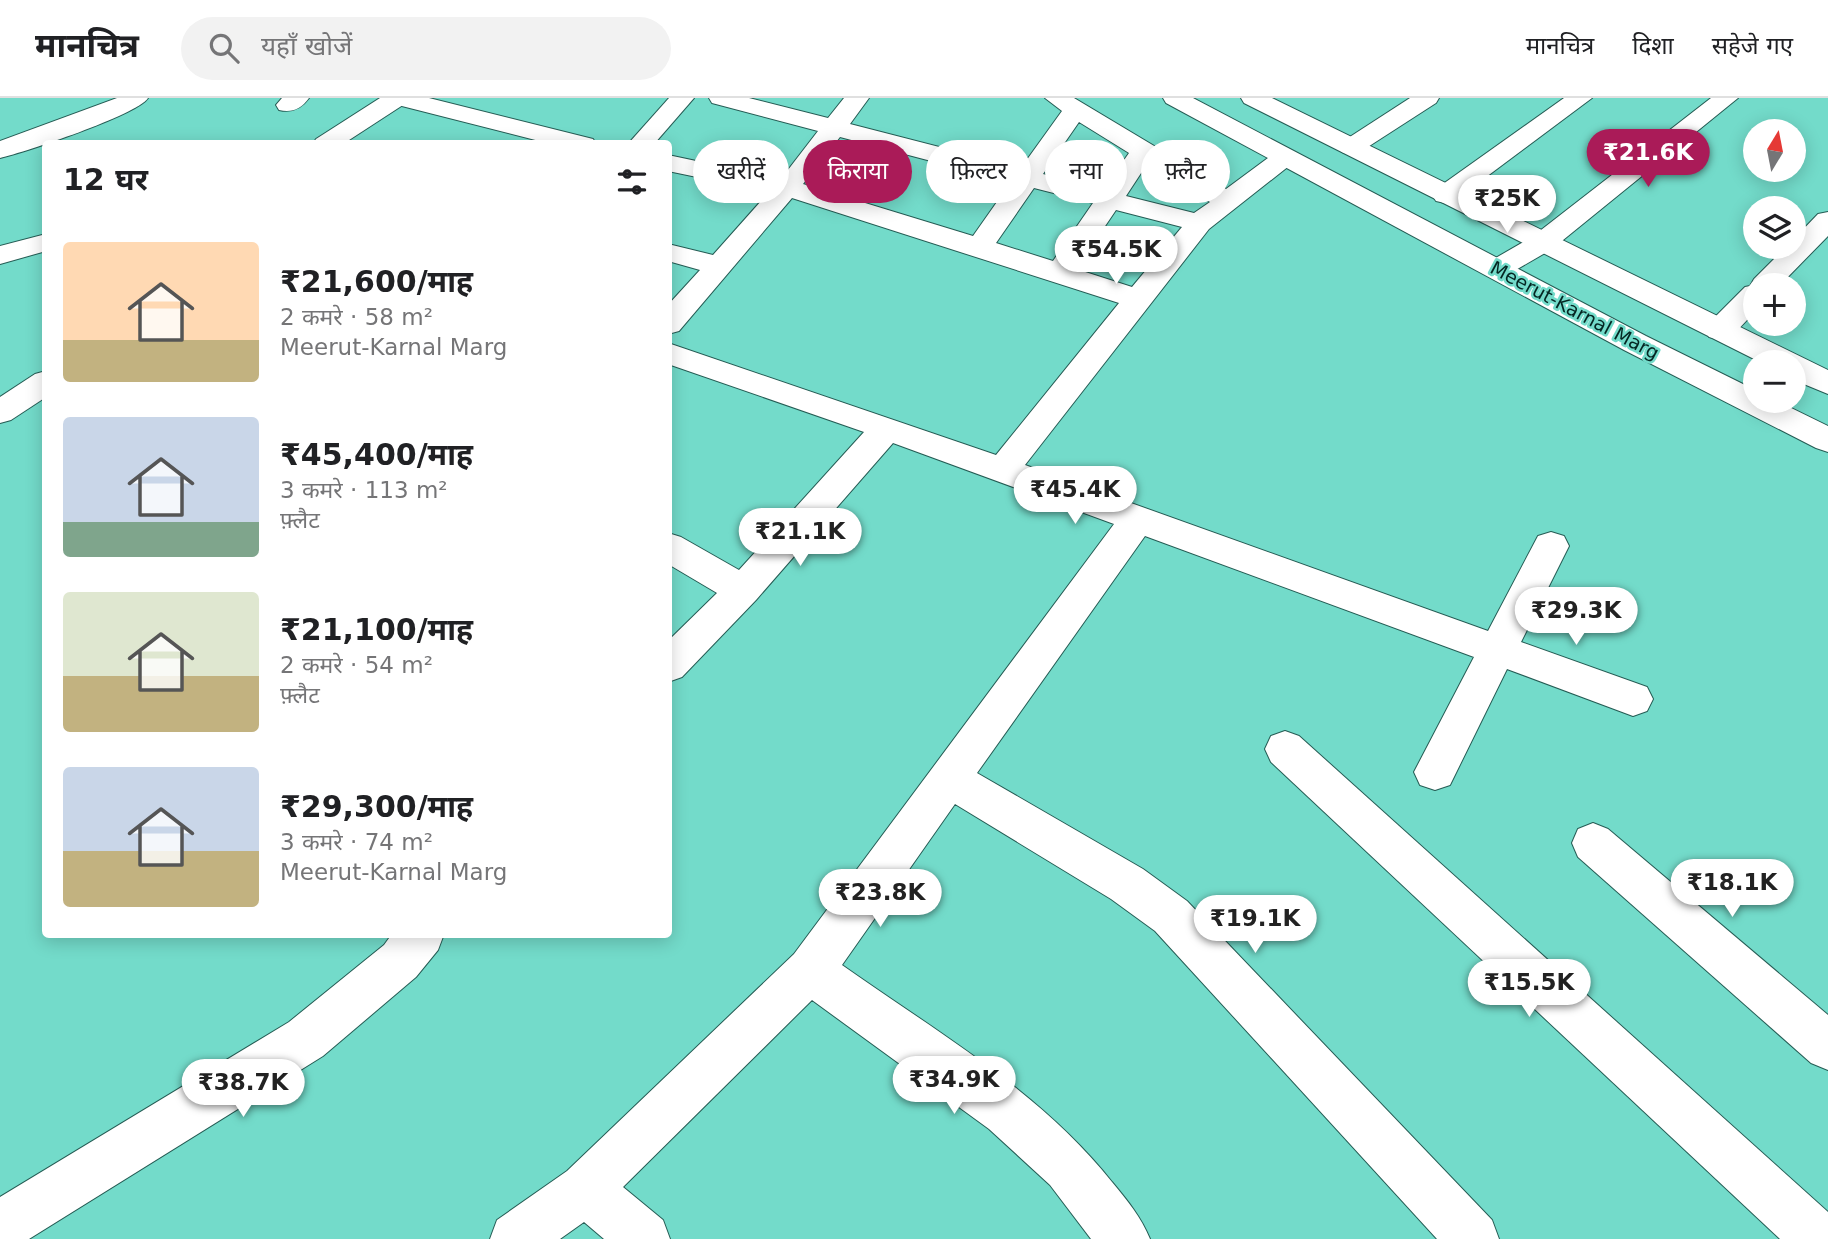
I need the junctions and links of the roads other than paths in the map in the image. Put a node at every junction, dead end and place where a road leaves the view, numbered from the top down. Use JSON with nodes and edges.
{"nodes":[{"id":1,"x":136,"y":98,"type":"edge"},
{"id":2,"x":398,"y":98,"type":"edge"},
{"id":3,"x":682,"y":98,"type":"edge"},
{"id":4,"x":721,"y":98,"type":"edge"},
{"id":5,"x":857,"y":98,"type":"edge"},
{"id":6,"x":1175,"y":98,"type":"edge"},
{"id":7,"x":1427,"y":98,"type":"edge"},
{"id":8,"x":1580,"y":98,"type":"edge"},
{"id":9,"x":1726,"y":98,"type":"edge"},
{"id":10,"x":1263,"y":100,"type":"edge"},
{"id":11,"x":1066,"y":104,"type":"edge"},
{"id":12,"x":834,"y":128,"type":"junction"},
{"id":13,"x":331,"y":140,"type":"edge"},
{"id":14,"x":568,"y":140,"type":"edge"},
{"id":15,"x":644,"y":140,"type":"edge"},
{"id":16,"x":1351,"y":148,"type":"junction"},
{"id":17,"x":0,"y":150,"type":"edge"},
{"id":18,"x":1141,"y":150,"type":"edge"},
{"id":19,"x":926,"y":152,"type":"edge"},
{"id":20,"x":1141,"y":154,"type":"edge"},
{"id":21,"x":1285,"y":157,"type":"junction"},
{"id":22,"x":672,"y":164,"type":"edge"},
{"id":23,"x":693,"y":168,"type":"edge"},
{"id":24,"x":1031,"y":171,"type":"edge"},
{"id":25,"x":1127,"y":174,"type":"edge"},
{"id":26,"x":789,"y":185,"type":"edge"},
{"id":27,"x":789,"y":189,"type":"edge"},
{"id":28,"x":1445,"y":195,"type":"junction"},
{"id":29,"x":1230,"y":199,"type":"edge"},
{"id":30,"x":774,"y":203,"type":"edge"},
{"id":31,"x":1010,"y":203,"type":"edge"},
{"id":32,"x":1107,"y":203,"type":"edge"},
{"id":33,"x":1121,"y":203,"type":"edge"},
{"id":34,"x":1224,"y":203,"type":"edge"},
{"id":35,"x":1828,"y":220,"type":"edge"},
{"id":36,"x":1199,"y":223,"type":"junction"},
{"id":37,"x":42,"y":243,"type":"edge"},
{"id":38,"x":1542,"y":243,"type":"junction"},
{"id":39,"x":1818,"y":246,"type":"edge"},
{"id":40,"x":979,"y":247,"type":"junction"},
{"id":41,"x":672,"y":253,"type":"edge"},
{"id":42,"x":0,"y":256,"type":"edge"},
{"id":43,"x":42,"y":257,"type":"edge"},
{"id":44,"x":720,"y":266,"type":"junction"},
{"id":45,"x":1497,"y":269,"type":"junction"},
{"id":46,"x":1059,"y":273,"type":"junction"},
{"id":47,"x":1781,"y":273,"type":"edge"},
{"id":48,"x":1138,"y":299,"type":"junction"},
{"id":49,"x":1743,"y":306,"type":"edge"},
{"id":50,"x":672,"y":320,"type":"edge"},
{"id":51,"x":1720,"y":330,"type":"junction"},
{"id":52,"x":1761,"y":350,"type":"edge"},
{"id":53,"x":672,"y":354,"type":"edge"},
{"id":54,"x":1806,"y":373,"type":"edge"},
{"id":55,"x":1828,"y":383,"type":"edge"},
{"id":56,"x":42,"y":385,"type":"edge"},
{"id":57,"x":0,"y":412,"type":"edge"},
{"id":58,"x":887,"y":428,"type":"junction"},
{"id":59,"x":1828,"y":440,"type":"edge"},
{"id":60,"x":1002,"y":470,"type":"junction"},
{"id":61,"x":1137,"y":520,"type":"junction"},
{"id":62,"x":1551,"y":546,"type":"dead end"},
{"id":63,"x":672,"y":549,"type":"edge"},
{"id":64,"x":743,"y":590,"type":"junction"},
{"id":65,"x":1499,"y":651,"type":"junction"},
{"id":66,"x":672,"y":662,"type":"edge"},
{"id":67,"x":1633,"y":699,"type":"dead end"},
{"id":68,"x":1285,"y":749,"type":"dead end"},
{"id":69,"x":1435,"y":772,"type":"dead end"},
{"id":70,"x":948,"y":779,"type":"junction"},
{"id":71,"x":1593,"y":843,"type":"dead end"},
{"id":72,"x":418,"y":938,"type":"edge"},
{"id":73,"x":810,"y":970,"type":"junction"},
{"id":74,"x":1828,"y":1046,"type":"edge"},
{"id":75,"x":586,"y":1189,"type":"junction"},
{"id":76,"x":0,"y":1227,"type":"edge"},
{"id":77,"x":516,"y":1239,"type":"edge"},
{"id":78,"x":644,"y":1239,"type":"edge"},
{"id":79,"x":1124,"y":1239,"type":"edge"},
{"id":80,"x":1474,"y":1239,"type":"edge"},
{"id":81,"x":1819,"y":1239,"type":"edge"}],
"edges":[{"from":1,"to":17,"type":"street"},
{"from":2,"to":13,"type":"street"},
{"from":2,"to":14,"type":"street"},
{"from":3,"to":15,"type":"street"},
{"from":4,"to":12,"type":"street"},
{"from":5,"to":12,"type":"street"},
{"from":6,"to":21,"type":"street","name":"Meerut-Karnal Marg"},
{"from":7,"to":16,"type":"street"},
{"from":8,"to":28,"type":"street"},
{"from":9,"to":38,"type":"street"},
{"from":10,"to":16,"type":"street","name":"Meerut-Karnal Marg"},
{"from":11,"to":18,"type":"street"},
{"from":11,"to":24,"type":"street"},
{"from":12,"to":19,"type":"street"},
{"from":12,"to":26,"type":"street"},
{"from":16,"to":28,"type":"street","name":"Meerut-Karnal Marg"},
{"from":20,"to":25,"type":"street"},
{"from":21,"to":29,"type":"street"},
{"from":21,"to":45,"type":"street","name":"Meerut-Karnal Marg"},
{"from":22,"to":23,"type":"street"},
{"from":27,"to":40,"type":"street"},
{"from":28,"to":38,"type":"street","name":"Meerut-Karnal Marg"},
{"from":30,"to":44,"type":"street"},
{"from":31,"to":40,"type":"street"},
{"from":32,"to":46,"type":"street"},
{"from":33,"to":36,"type":"street"},
{"from":34,"to":36,"type":"street"},
{"from":35,"to":39,"type":"street"},
{"from":36,"to":48,"type":"street"},
{"from":37,"to":42,"type":"street"},
{"from":38,"to":45,"type":"street"},
{"from":38,"to":51,"type":"street","name":"Meerut-Karnal Marg"},
{"from":39,"to":47,"type":"street"},
{"from":40,"to":46,"type":"street"},
{"from":41,"to":44,"type":"street"},
{"from":42,"to":43,"type":"street"},
{"from":44,"to":50,"type":"street"},
{"from":45,"to":59,"type":"street","name":"Meerut-Karnal Marg"},
{"from":46,"to":48,"type":"street"},
{"from":48,"to":60,"type":"street"},
{"from":49,"to":51,"type":"street"},
{"from":51,"to":52,"type":"street","name":"Meerut-Karnal Marg"},
{"from":53,"to":58,"type":"street"},
{"from":54,"to":55,"type":"street"},
{"from":56,"to":57,"type":"street"},
{"from":58,"to":60,"type":"street"},
{"from":58,"to":64,"type":"street"},
{"from":60,"to":61,"type":"street"},
{"from":61,"to":65,"type":"street"},
{"from":61,"to":70,"type":"street"},
{"from":62,"to":65,"type":"street"},
{"from":63,"to":64,"type":"street"},
{"from":64,"to":66,"type":"street"},
{"from":65,"to":67,"type":"street"},
{"from":65,"to":69,"type":"street"},
{"from":68,"to":81,"type":"street"},
{"from":70,"to":73,"type":"street"},
{"from":70,"to":80,"type":"street"},
{"from":71,"to":74,"type":"street"},
{"from":72,"to":76,"type":"street"},
{"from":73,"to":75,"type":"street"},
{"from":73,"to":79,"type":"street"},
{"from":75,"to":77,"type":"street"},
{"from":75,"to":78,"type":"street"}]}
